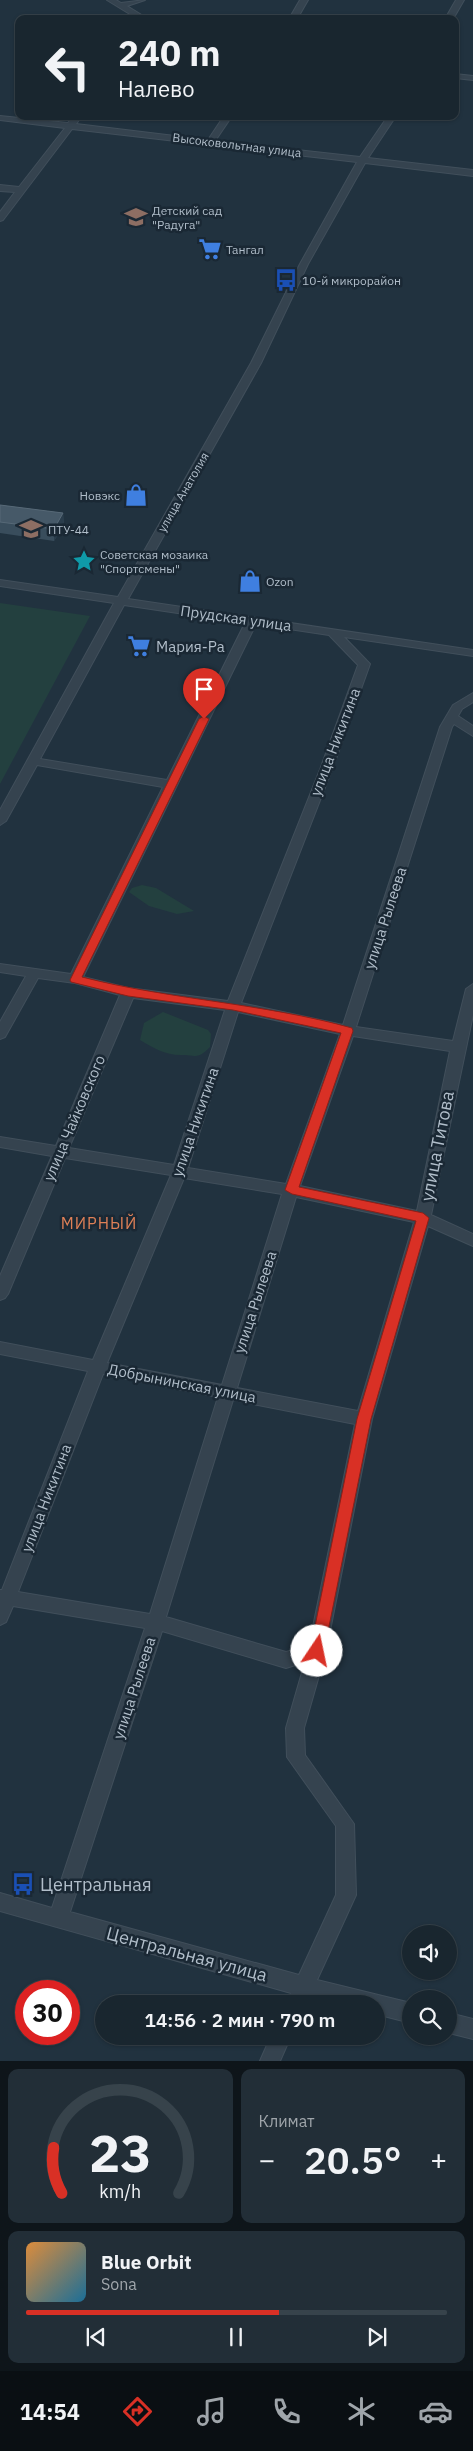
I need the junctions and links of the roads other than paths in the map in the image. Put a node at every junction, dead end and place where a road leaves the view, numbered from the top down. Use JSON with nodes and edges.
{"nodes":[{"id":1,"x":111,"y":0,"type":"edge"},
{"id":2,"x":141,"y":0,"type":"edge"},
{"id":3,"x":304,"y":0,"type":"edge"},
{"id":4,"x":460,"y":0,"type":"edge"},
{"id":5,"x":122,"y":5,"type":"junction"},
{"id":6,"x":138,"y":15,"type":"edge"},
{"id":7,"x":295,"y":15,"type":"edge"},
{"id":8,"x":451,"y":15,"type":"edge"},
{"id":9,"x":459,"y":76,"type":"edge"},
{"id":10,"x":473,"y":78,"type":"edge"},
{"id":11,"x":0,"y":118,"type":"edge"},
{"id":12,"x":15,"y":120,"type":"edge"},
{"id":13,"x":18,"y":120,"type":"edge"},
{"id":14,"x":75,"y":120,"type":"edge"},
{"id":15,"x":225,"y":120,"type":"edge"},
{"id":16,"x":389,"y":120,"type":"edge"},
{"id":17,"x":70,"y":126,"type":"junction"},
{"id":18,"x":210,"y":142,"type":"junction"},
{"id":19,"x":362,"y":161,"type":"junction"},
{"id":20,"x":473,"y":173,"type":"edge"},
{"id":21,"x":0,"y":188,"type":"edge"},
{"id":22,"x":21,"y":190,"type":"junction"},
{"id":23,"x":0,"y":218,"type":"edge"},
{"id":24,"x":0,"y":583,"type":"edge"},
{"id":25,"x":121,"y":602,"type":"junction"},
{"id":26,"x":252,"y":620,"type":"junction"},
{"id":27,"x":332,"y":632,"type":"junction"},
{"id":28,"x":473,"y":653,"type":"edge"},
{"id":29,"x":473,"y":697,"type":"edge"},
{"id":30,"x":452,"y":717,"type":"junction"},
{"id":31,"x":473,"y":732,"type":"edge"},
{"id":32,"x":33,"y":761,"type":"junction"},
{"id":33,"x":172,"y":785,"type":"junction"},
{"id":34,"x":0,"y":822,"type":"edge"},
{"id":35,"x":0,"y":968,"type":"edge"},
{"id":36,"x":34,"y":974,"type":"junction"},
{"id":37,"x":75,"y":980,"type":"junction"},
{"id":38,"x":473,"y":989,"type":"edge"},
{"id":39,"x":128,"y":993,"type":"junction"},
{"id":40,"x":233,"y":1006,"type":"junction"},
{"id":41,"x":348,"y":1031,"type":"junction"},
{"id":42,"x":0,"y":1034,"type":"edge"},
{"id":43,"x":458,"y":1047,"type":"junction"},
{"id":44,"x":0,"y":1142,"type":"edge"},
{"id":45,"x":59,"y":1152,"type":"junction"},
{"id":46,"x":180,"y":1170,"type":"junction"},
{"id":47,"x":292,"y":1190,"type":"junction"},
{"id":48,"x":423,"y":1218,"type":"junction"},
{"id":49,"x":473,"y":1240,"type":"edge"},
{"id":50,"x":0,"y":1294,"type":"edge"},
{"id":51,"x":0,"y":1348,"type":"edge"},
{"id":52,"x":98,"y":1366,"type":"junction"},
{"id":53,"x":226,"y":1392,"type":"junction"},
{"id":54,"x":364,"y":1419,"type":"junction"},
{"id":55,"x":4,"y":1598,"type":"edge"},
{"id":56,"x":0,"y":1617,"type":"edge"},
{"id":57,"x":156,"y":1622,"type":"junction"},
{"id":58,"x":317,"y":1651,"type":"junction"},
{"id":59,"x":0,"y":1902,"type":"edge"},
{"id":60,"x":58,"y":1919,"type":"junction"},
{"id":61,"x":304,"y":1985,"type":"junction"},
{"id":62,"x":300,"y":1995,"type":"edge"},
{"id":63,"x":342,"y":1995,"type":"edge"},
{"id":64,"x":385,"y":2006,"type":"edge"},
{"id":65,"x":402,"y":2011,"type":"edge"},
{"id":66,"x":457,"y":2025,"type":"edge"},
{"id":67,"x":473,"y":2029,"type":"edge"},
{"id":68,"x":277,"y":2045,"type":"edge"},
{"id":69,"x":270,"y":2061,"type":"edge"}],
"edges":[{"from":1,"to":5,"type":"street"},
{"from":2,"to":5,"type":"street"},
{"from":3,"to":7,"type":"street"},
{"from":4,"to":8,"type":"street"},
{"from":5,"to":6,"type":"street"},
{"from":9,"to":10,"type":"street"},
{"from":11,"to":12,"type":"street","name":"Высоковольтная улица"},
{"from":13,"to":17,"type":"street","name":"Высоковольтная улица"},
{"from":14,"to":17,"type":"street"},
{"from":15,"to":18,"type":"street"},
{"from":16,"to":19,"type":"street","name":"улица Анатолия"},
{"from":17,"to":18,"type":"street","name":"Высоковольтная улица"},
{"from":17,"to":22,"type":"street"},
{"from":18,"to":19,"type":"street","name":"Высоковольтная улица"},
{"from":19,"to":20,"type":"street","name":"Высоковольтная улица"},
{"from":19,"to":25,"type":"street","name":"улица Анатолия"},
{"from":21,"to":22,"type":"street"},
{"from":22,"to":23,"type":"street"},
{"from":24,"to":25,"type":"street","name":"Прудская улица"},
{"from":25,"to":26,"type":"street","name":"Прудская улица"},
{"from":25,"to":32,"type":"street","name":"улица Анатолия"},
{"from":26,"to":27,"type":"street","name":"Прудская улица"},
{"from":26,"to":33,"type":"street"},
{"from":27,"to":28,"type":"street","name":"Прудская улица"},
{"from":27,"to":40,"type":"street","name":"улица Никитина"},
{"from":29,"to":30,"type":"street","name":"улица Рылеева"},
{"from":30,"to":31,"type":"street"},
{"from":30,"to":41,"type":"street","name":"улица Рылеева"},
{"from":32,"to":33,"type":"street"},
{"from":32,"to":34,"type":"street","name":"улица Анатолия"},
{"from":33,"to":37,"type":"street"},
{"from":35,"to":36,"type":"street"},
{"from":36,"to":37,"type":"street"},
{"from":36,"to":42,"type":"street"},
{"from":37,"to":39,"type":"street"},
{"from":38,"to":43,"type":"street","name":"улица Титова"},
{"from":39,"to":40,"type":"street"},
{"from":39,"to":45,"type":"street","name":"улица Чайковского"},
{"from":40,"to":41,"type":"street"},
{"from":40,"to":46,"type":"street","name":"улица Никитина"},
{"from":41,"to":43,"type":"street"},
{"from":41,"to":47,"type":"street","name":"улица Рылеева"},
{"from":43,"to":48,"type":"street","name":"улица Титова"},
{"from":44,"to":45,"type":"street"},
{"from":45,"to":46,"type":"street"},
{"from":45,"to":50,"type":"street","name":"улица Чайковского"},
{"from":46,"to":47,"type":"street"},
{"from":46,"to":52,"type":"street","name":"улица Никитина"},
{"from":47,"to":48,"type":"street"},
{"from":47,"to":53,"type":"street","name":"улица Рылеева"},
{"from":48,"to":49,"type":"street"},
{"from":48,"to":54,"type":"street","name":"улица Титова"},
{"from":51,"to":52,"type":"street","name":"Добрынинская улица"},
{"from":52,"to":53,"type":"street","name":"Добрынинская улица"},
{"from":52,"to":55,"type":"street","name":"улица Никитина"},
{"from":53,"to":54,"type":"street","name":"Добрынинская улица"},
{"from":53,"to":57,"type":"street","name":"улица Рылеева"},
{"from":54,"to":58,"type":"street","name":"улица Титова"},
{"from":55,"to":56,"type":"street","name":"улица Никитина"},
{"from":55,"to":57,"type":"street"},
{"from":57,"to":58,"type":"street"},
{"from":57,"to":60,"type":"street","name":"улица Рылеева"},
{"from":58,"to":61,"type":"street","name":"улица Титова"},
{"from":59,"to":60,"type":"street","name":"Центральная улица"},
{"from":60,"to":61,"type":"street","name":"Центральная улица"},
{"from":61,"to":62,"type":"street","name":"улица Титова"},
{"from":61,"to":63,"type":"street","name":"Центральная улица"},
{"from":64,"to":65,"type":"street","name":"Центральная улица"},
{"from":66,"to":67,"type":"street"},
{"from":68,"to":69,"type":"street"}]}
